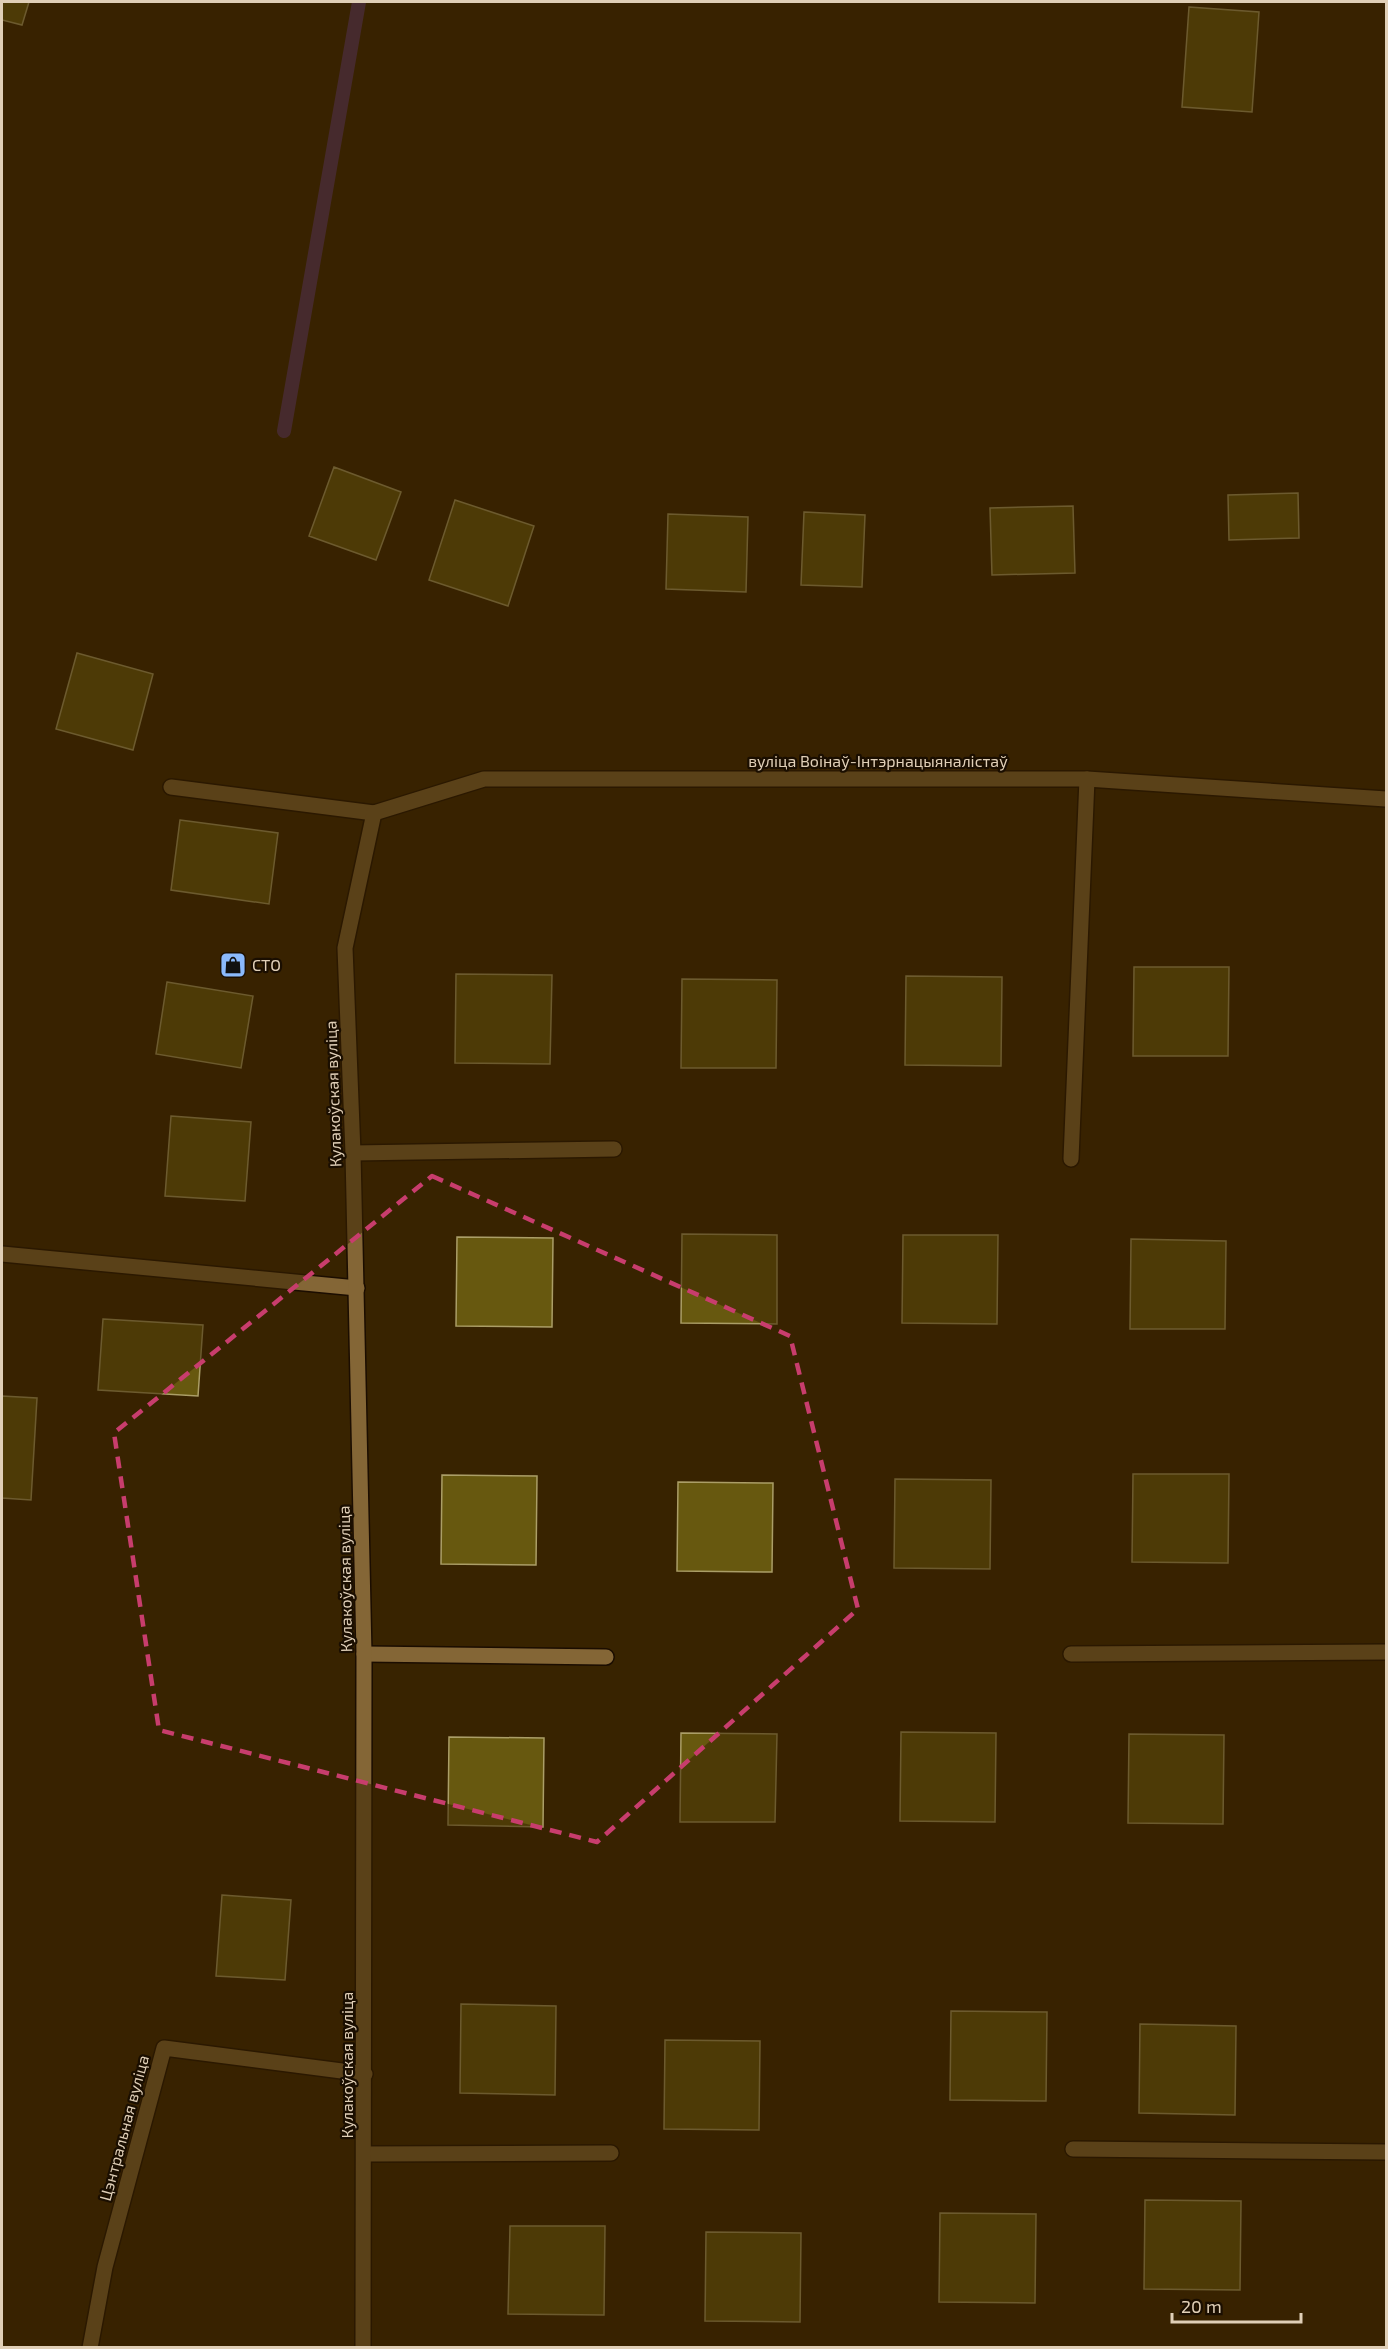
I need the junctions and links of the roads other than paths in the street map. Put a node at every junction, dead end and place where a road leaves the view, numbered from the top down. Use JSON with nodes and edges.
{"nodes":[{"id":1,"x":1086,"y":779,"type":"junction"},
{"id":2,"x":171,"y":787,"type":"dead end"},
{"id":3,"x":1386,"y":799,"type":"edge"},
{"id":4,"x":374,"y":813,"type":"junction"},
{"id":5,"x":614,"y":1149,"type":"dead end"},
{"id":6,"x":353,"y":1153,"type":"junction"},
{"id":7,"x":1071,"y":1159,"type":"dead end"},
{"id":8,"x":2,"y":1254,"type":"edge"},
{"id":9,"x":357,"y":1288,"type":"junction"},
{"id":10,"x":1386,"y":1652,"type":"edge"},
{"id":11,"x":364,"y":1654,"type":"junction"},
{"id":12,"x":1071,"y":1654,"type":"dead end"},
{"id":13,"x":606,"y":1657,"type":"dead end"},
{"id":14,"x":365,"y":2074,"type":"junction"},
{"id":15,"x":1073,"y":2148,"type":"dead end"},
{"id":16,"x":1386,"y":2152,"type":"edge"},
{"id":17,"x":612,"y":2153,"type":"dead end"},
{"id":18,"x":365,"y":2154,"type":"junction"},
{"id":19,"x":90,"y":2348,"type":"edge"},
{"id":20,"x":363,"y":2348,"type":"edge"}],
"edges":[{"from":1,"to":3,"type":"street","name":"вуліца Воінаў-Інтэрнацыяналістаў"},
{"from":1,"to":4,"type":"street","name":"вуліца Воінаў-Інтэрнацыяналістаў"},
{"from":1,"to":7,"type":"street"},
{"from":2,"to":4,"type":"street"},
{"from":4,"to":6,"type":"street","name":"Кулакоўская вуліца"},
{"from":5,"to":6,"type":"street"},
{"from":6,"to":9,"type":"street","name":"Кулакоўская вуліца"},
{"from":8,"to":9,"type":"street"},
{"from":9,"to":11,"type":"street","name":"Кулакоўская вуліца"},
{"from":10,"to":12,"type":"street"},
{"from":11,"to":13,"type":"street"},
{"from":11,"to":14,"type":"street","name":"Кулакоўская вуліца"},
{"from":14,"to":18,"type":"street","name":"Кулакоўская вуліца"},
{"from":14,"to":19,"type":"street","name":"Цэнтральная вуліца"},
{"from":15,"to":16,"type":"street"},
{"from":17,"to":18,"type":"street"},
{"from":18,"to":20,"type":"street","name":"Кулакоўская вуліца"}]}
